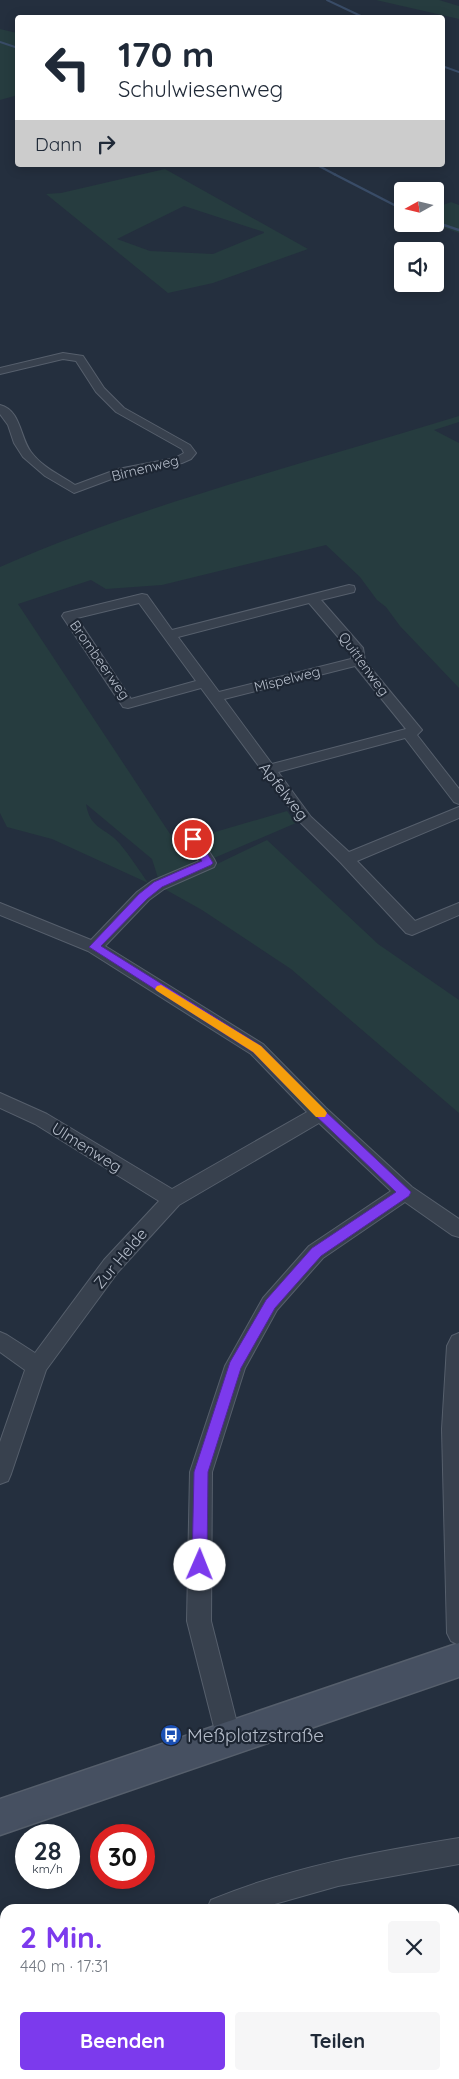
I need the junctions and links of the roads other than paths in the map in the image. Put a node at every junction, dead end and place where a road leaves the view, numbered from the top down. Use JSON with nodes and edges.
{"nodes":[{"id":1,"x":0,"y":356,"type":"edge"},
{"id":2,"x":5,"y":370,"type":"edge"},
{"id":3,"x":0,"y":408,"type":"edge"},
{"id":4,"x":349,"y":588,"type":"dead end"},
{"id":5,"x":142,"y":598,"type":"joint"},
{"id":6,"x":312,"y":598,"type":"junction"},
{"id":7,"x":169,"y":635,"type":"junction"},
{"id":8,"x":358,"y":661,"type":"junction"},
{"id":9,"x":204,"y":683,"type":"junction"},
{"id":10,"x":215,"y":697,"type":"junction"},
{"id":11,"x":408,"y":733,"type":"junction"},
{"id":12,"x":268,"y":770,"type":"junction"},
{"id":13,"x":459,"y":800,"type":"edge"},
{"id":14,"x":459,"y":812,"type":"edge"},
{"id":15,"x":193,"y":839,"type":"dead end"},
{"id":16,"x":347,"y":859,"type":"junction"},
{"id":17,"x":0,"y":909,"type":"edge"},
{"id":18,"x":459,"y":909,"type":"edge"},
{"id":19,"x":94,"y":947,"type":"junction"},
{"id":20,"x":0,"y":1100,"type":"edge"},
{"id":21,"x":320,"y":1113,"type":"junction"},
{"id":22,"x":405,"y":1192,"type":"junction"},
{"id":23,"x":172,"y":1199,"type":"junction"},
{"id":24,"x":459,"y":1229,"type":"edge"},
{"id":25,"x":0,"y":1341,"type":"edge"},
{"id":26,"x":459,"y":1342,"type":"edge"},
{"id":27,"x":37,"y":1366,"type":"junction"},
{"id":28,"x":0,"y":1474,"type":"edge"},
{"id":29,"x":459,"y":1633,"type":"edge"},
{"id":30,"x":459,"y":1660,"type":"edge"},
{"id":31,"x":229,"y":1739,"type":"junction"},
{"id":32,"x":0,"y":1817,"type":"edge"},
{"id":33,"x":459,"y":1851,"type":"edge"},
{"id":34,"x":232,"y":1904,"type":"edge"}],
"edges":[{"from":1,"to":2,"type":"street"},
{"from":2,"to":3,"type":"street","name":"Birnenweg"},
{"from":4,"to":6,"type":"street"},
{"from":5,"to":7,"type":"street","name":"Apfelweg"},
{"from":5,"to":9,"type":"street","name":"Brombeerweg"},
{"from":6,"to":7,"type":"street"},
{"from":6,"to":8,"type":"street","name":"Quittenweg"},
{"from":7,"to":9,"type":"street","name":"Apfelweg"},
{"from":8,"to":10,"type":"street","name":"Mispelweg"},
{"from":8,"to":11,"type":"street","name":"Quittenweg"},
{"from":9,"to":10,"type":"street","name":"Apfelweg"},
{"from":10,"to":12,"type":"street","name":"Apfelweg"},
{"from":11,"to":12,"type":"street"},
{"from":11,"to":13,"type":"street","name":"Quittenweg"},
{"from":12,"to":16,"type":"street","name":"Apfelweg"},
{"from":14,"to":16,"type":"street"},
{"from":15,"to":19,"type":"street"},
{"from":16,"to":18,"type":"street","name":"Apfelweg"},
{"from":17,"to":19,"type":"street"},
{"from":19,"to":21,"type":"street"},
{"from":20,"to":23,"type":"street","name":"Ulmenweg"},
{"from":21,"to":22,"type":"street"},
{"from":21,"to":23,"type":"street","name":"Zur Helde"},
{"from":22,"to":24,"type":"street"},
{"from":22,"to":31,"type":"street"},
{"from":23,"to":27,"type":"street","name":"Zur Helde"},
{"from":25,"to":27,"type":"street"},
{"from":26,"to":29,"type":"street"},
{"from":27,"to":28,"type":"street","name":"Zur Helde"},
{"from":30,"to":31,"type":"main road"},
{"from":31,"to":32,"type":"main road"},
{"from":33,"to":34,"type":"street"}]}
